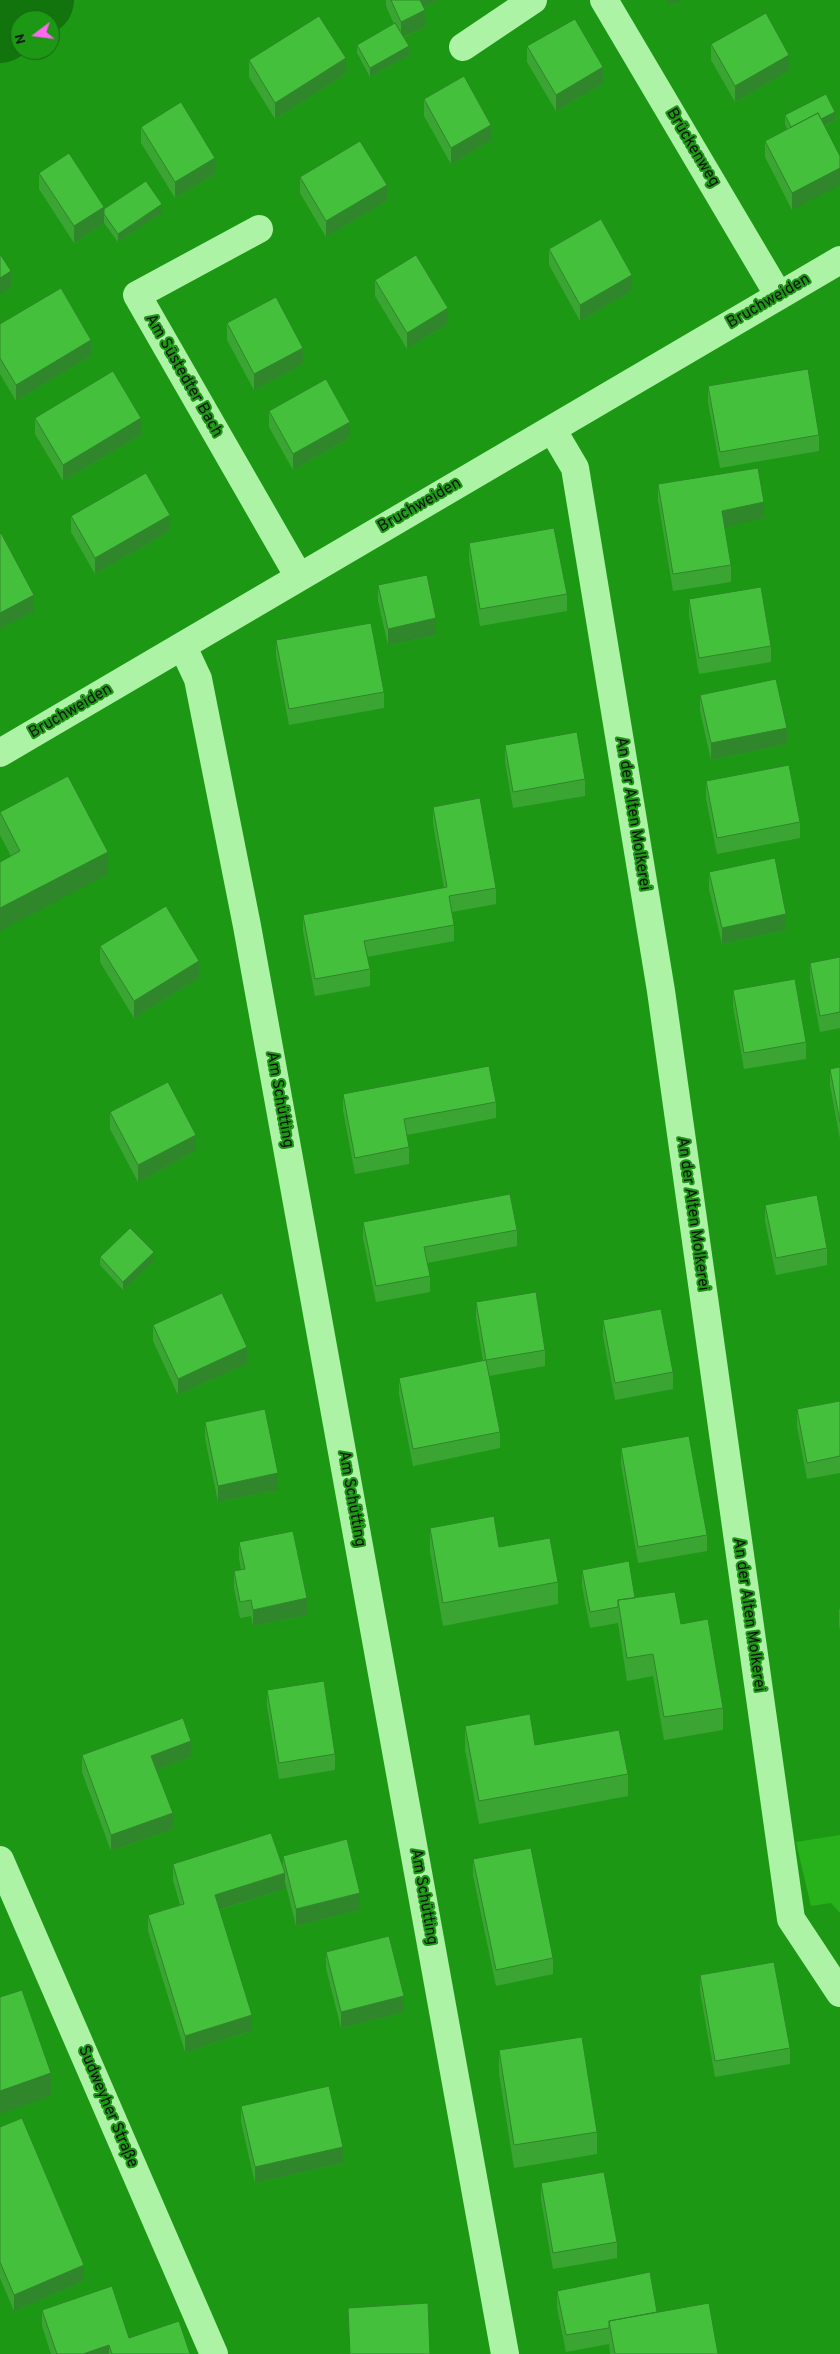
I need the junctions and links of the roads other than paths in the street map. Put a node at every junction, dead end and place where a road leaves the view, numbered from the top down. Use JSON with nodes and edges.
{"nodes":[{"id":1,"x":533,"y":0,"type":"edge"},
{"id":2,"x":604,"y":0,"type":"edge"},
{"id":3,"x":462,"y":47,"type":"dead end"},
{"id":4,"x":259,"y":229,"type":"dead end"},
{"id":5,"x":840,"y":260,"type":"edge"},
{"id":6,"x":779,"y":296,"type":"junction"},
{"id":7,"x":552,"y":429,"type":"junction"},
{"id":8,"x":299,"y":577,"type":"junction"},
{"id":9,"x":183,"y":647,"type":"junction"},
{"id":10,"x":0,"y":753,"type":"edge"},
{"id":11,"x":0,"y":1860,"type":"edge"},
{"id":12,"x":840,"y":1993,"type":"edge"},
{"id":13,"x":214,"y":2354,"type":"edge"},
{"id":14,"x":505,"y":2354,"type":"edge"}],
"edges":[{"from":1,"to":3,"type":"street"},
{"from":2,"to":6,"type":"street","name":"Brückenweg"},
{"from":4,"to":8,"type":"street","name":"Am Süstedter Bach"},
{"from":5,"to":6,"type":"street","name":"Bruchweiden"},
{"from":6,"to":7,"type":"street","name":"Bruchweiden"},
{"from":7,"to":8,"type":"street","name":"Bruchweiden"},
{"from":7,"to":12,"type":"street","name":"An der Alten Molkerei"},
{"from":8,"to":9,"type":"street","name":"Bruchweiden"},
{"from":9,"to":10,"type":"street","name":"Bruchweiden"},
{"from":9,"to":14,"type":"street","name":"Am Schütting"},
{"from":11,"to":13,"type":"street","name":"Sudweyher Straße"}]}
